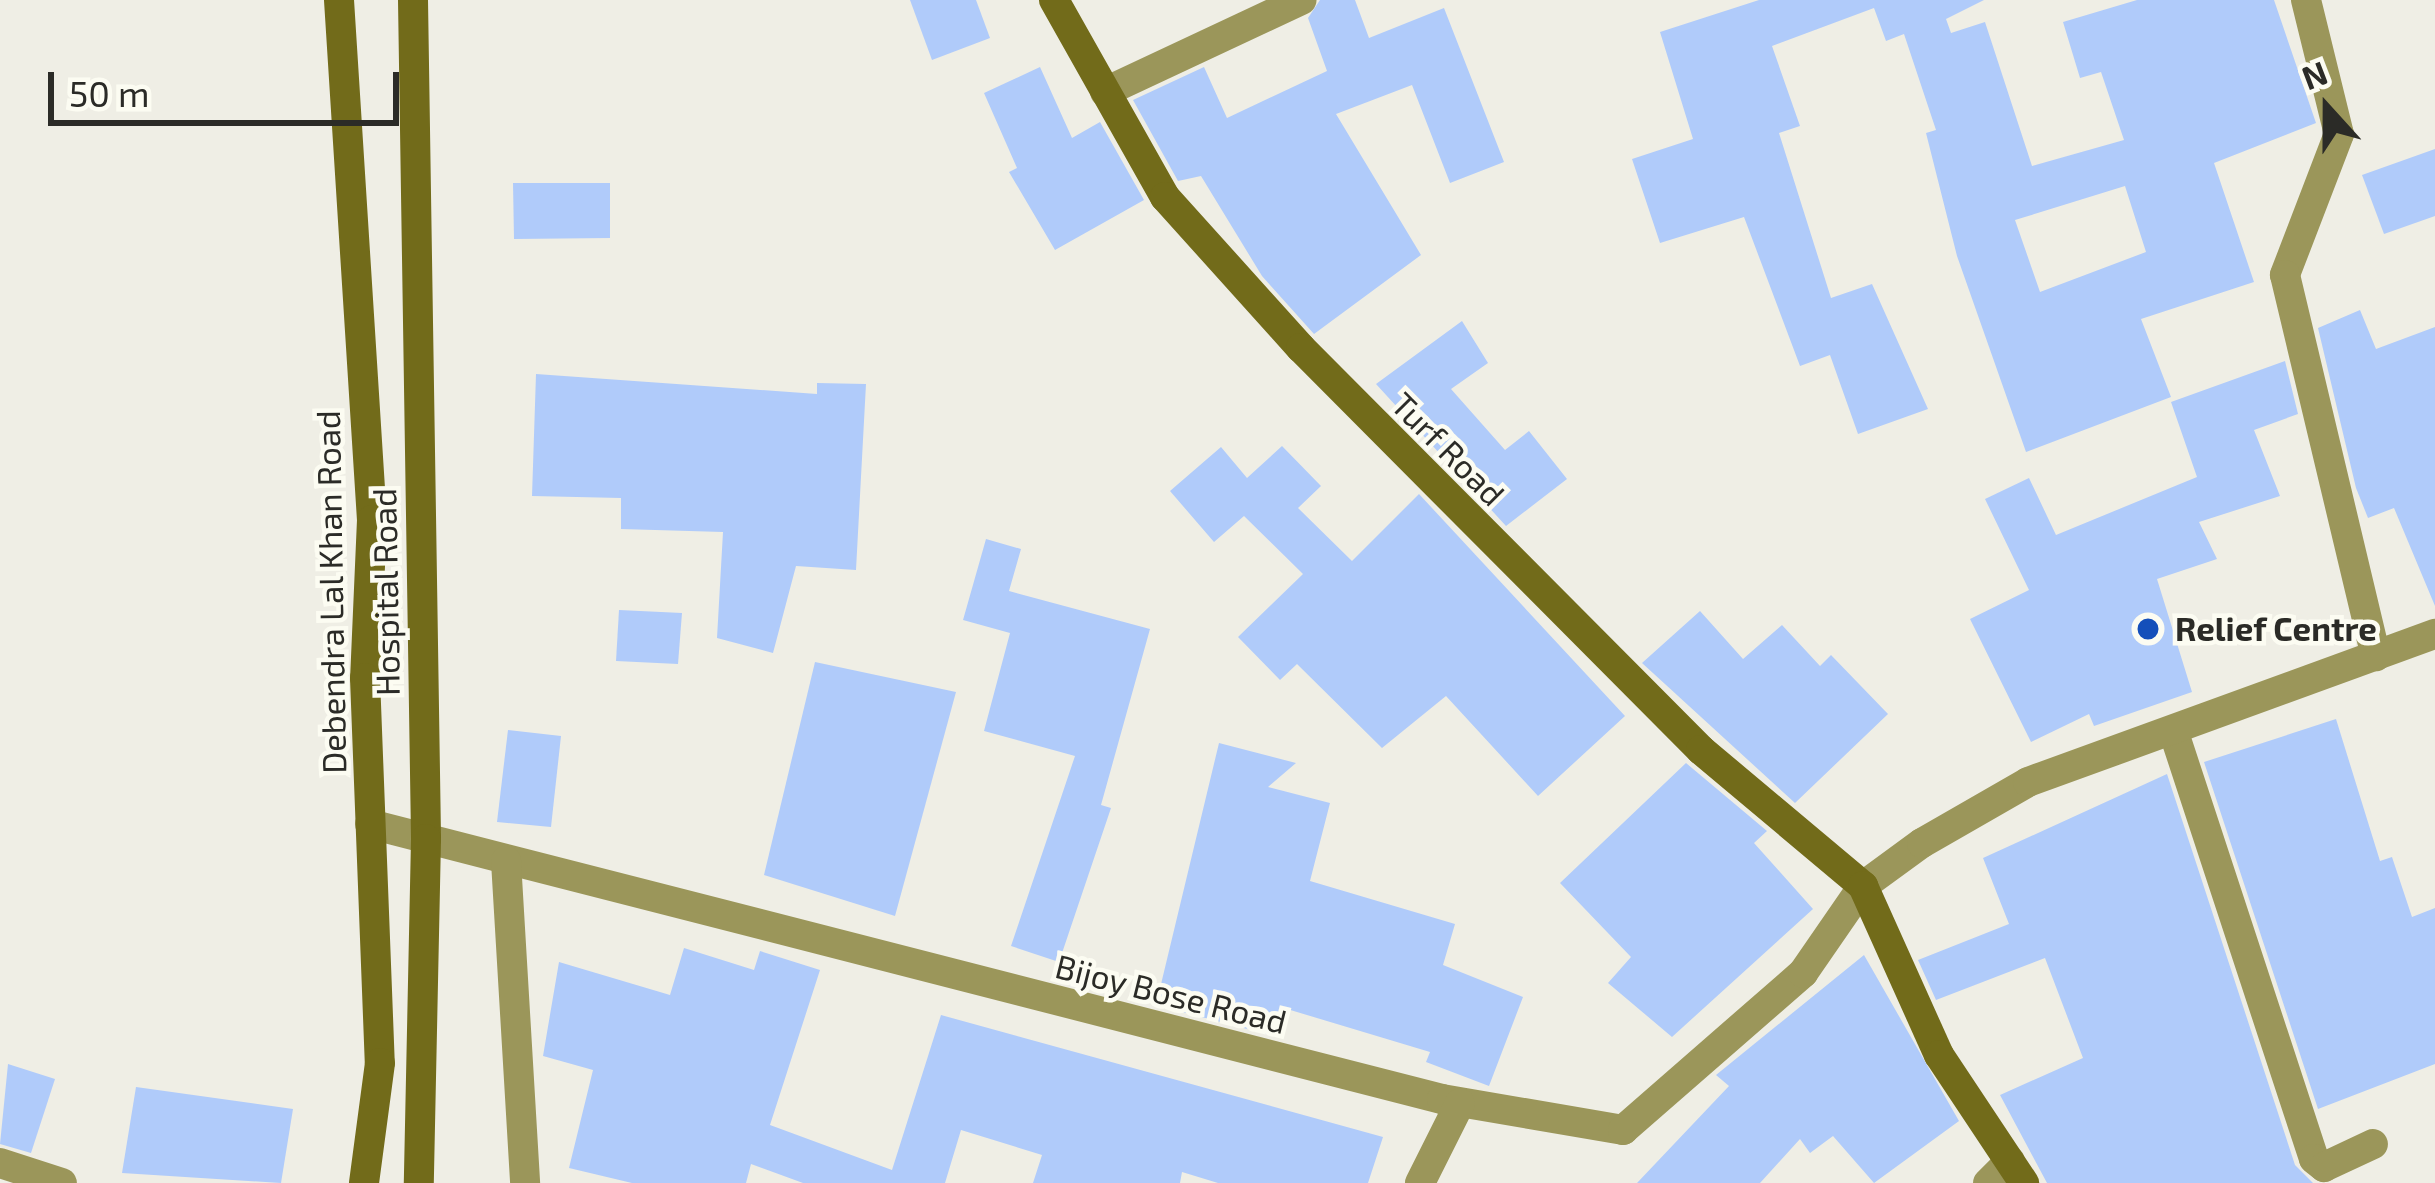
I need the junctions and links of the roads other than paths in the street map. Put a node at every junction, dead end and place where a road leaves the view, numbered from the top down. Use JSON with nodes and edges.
{"nodes":[{"id":1,"x":339,"y":0,"type":"edge"},
{"id":2,"x":413,"y":0,"type":"edge"},
{"id":3,"x":1054,"y":0,"type":"edge"},
{"id":4,"x":1301,"y":0,"type":"edge"},
{"id":5,"x":2306,"y":0,"type":"edge"},
{"id":6,"x":1105,"y":92,"type":"junction"},
{"id":7,"x":2435,"y":634,"type":"edge"},
{"id":8,"x":2376,"y":656,"type":"junction"},
{"id":9,"x":2174,"y":733,"type":"junction"},
{"id":10,"x":370,"y":824,"type":"junction"},
{"id":11,"x":426,"y":839,"type":"junction"},
{"id":12,"x":506,"y":861,"type":"junction"},
{"id":13,"x":1863,"y":886,"type":"junction"},
{"id":14,"x":1460,"y":1103,"type":"junction"},
{"id":15,"x":2373,"y":1144,"type":"dead end"},
{"id":16,"x":0,"y":1163,"type":"edge"},
{"id":17,"x":2007,"y":1176,"type":"edge"},
{"id":18,"x":56,"y":1182,"type":"edge"},
{"id":19,"x":364,"y":1183,"type":"edge"},
{"id":20,"x":419,"y":1183,"type":"edge"},
{"id":21,"x":525,"y":1183,"type":"edge"},
{"id":22,"x":1420,"y":1183,"type":"edge"}],
"edges":[{"from":1,"to":10,"type":"main road","name":"Debendra Lal Khan Road"},
{"from":2,"to":11,"type":"main road","name":"Hospital Road"},
{"from":3,"to":6,"type":"main road","name":"Turf Road"},
{"from":4,"to":6,"type":"street"},
{"from":5,"to":8,"type":"street"},
{"from":6,"to":13,"type":"main road","name":"Turf Road"},
{"from":7,"to":8,"type":"street"},
{"from":8,"to":9,"type":"street"},
{"from":9,"to":13,"type":"street"},
{"from":9,"to":15,"type":"street"},
{"from":10,"to":11,"type":"street","name":"Bijoy Bose Road"},
{"from":10,"to":19,"type":"main road","name":"Debendra Lal Khan Road"},
{"from":11,"to":12,"type":"street","name":"Bijoy Bose Road"},
{"from":11,"to":20,"type":"main road","name":"Hospital Road"},
{"from":12,"to":14,"type":"street","name":"Bijoy Bose Road"},
{"from":12,"to":21,"type":"street"},
{"from":13,"to":14,"type":"street","name":"Bijoy Bose Road"},
{"from":13,"to":17,"type":"main road"},
{"from":14,"to":22,"type":"street"},
{"from":16,"to":18,"type":"street"}]}
